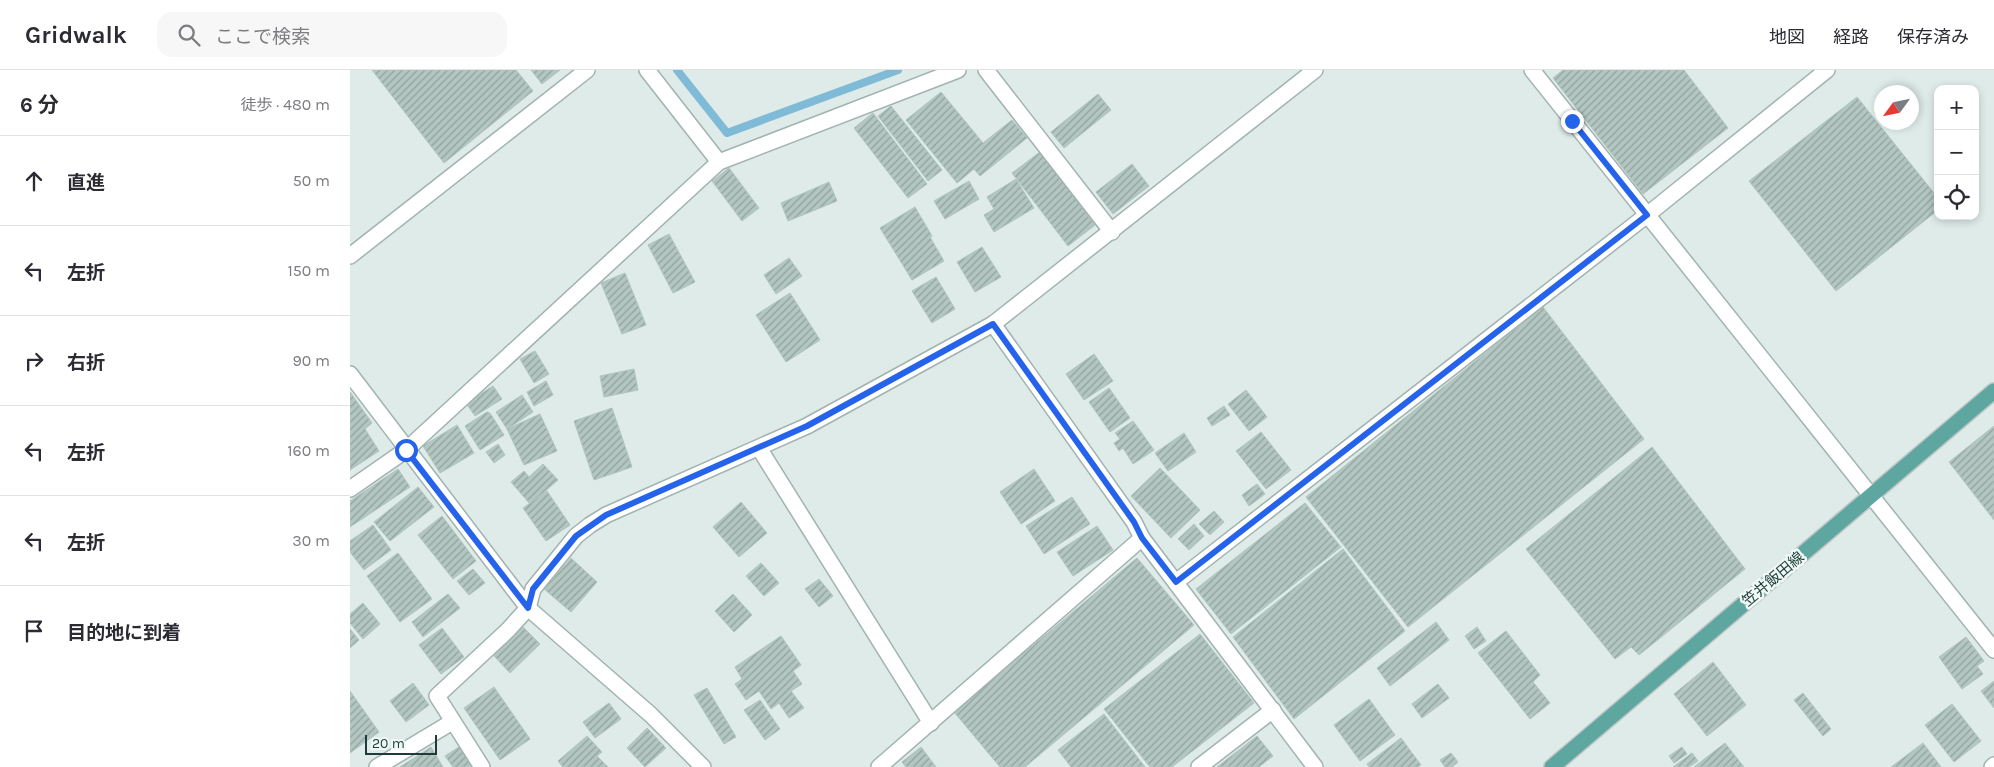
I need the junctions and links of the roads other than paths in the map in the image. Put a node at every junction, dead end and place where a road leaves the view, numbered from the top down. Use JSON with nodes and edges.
{"nodes":[{"id":1,"x":587,"y":70,"type":"edge"},
{"id":2,"x":647,"y":70,"type":"edge"},
{"id":3,"x":958,"y":70,"type":"edge"},
{"id":4,"x":986,"y":70,"type":"edge"},
{"id":5,"x":1315,"y":70,"type":"edge"},
{"id":6,"x":1532,"y":70,"type":"edge"},
{"id":7,"x":1827,"y":70,"type":"edge"},
{"id":8,"x":719,"y":162,"type":"junction"},
{"id":9,"x":1647,"y":215,"type":"junction"},
{"id":10,"x":1112,"y":232,"type":"junction"},
{"id":11,"x":350,"y":256,"type":"edge"},
{"id":12,"x":993,"y":324,"type":"junction"},
{"id":13,"x":350,"y":374,"type":"edge"},
{"id":14,"x":1994,"y":391,"type":"edge"},
{"id":15,"x":759,"y":448,"type":"junction"},
{"id":16,"x":406,"y":450,"type":"junction"},
{"id":17,"x":350,"y":489,"type":"edge"},
{"id":18,"x":1871,"y":496,"type":"junction"},
{"id":19,"x":1142,"y":538,"type":"junction"},
{"id":20,"x":1176,"y":582,"type":"junction"},
{"id":21,"x":528,"y":608,"type":"junction"},
{"id":22,"x":1994,"y":650,"type":"edge"},
{"id":23,"x":1273,"y":710,"type":"junction"},
{"id":24,"x":452,"y":722,"type":"junction"},
{"id":25,"x":931,"y":722,"type":"junction"},
{"id":26,"x":377,"y":767,"type":"edge"},
{"id":27,"x":482,"y":767,"type":"edge"},
{"id":28,"x":704,"y":767,"type":"edge"},
{"id":29,"x":878,"y":767,"type":"edge"},
{"id":30,"x":1199,"y":767,"type":"edge"},
{"id":31,"x":1315,"y":767,"type":"edge"},
{"id":32,"x":1552,"y":767,"type":"edge"}],
"edges":[{"from":1,"to":11,"type":"street"},
{"from":2,"to":8,"type":"street"},
{"from":3,"to":8,"type":"street"},
{"from":4,"to":10,"type":"street"},
{"from":5,"to":10,"type":"street"},
{"from":6,"to":9,"type":"street"},
{"from":7,"to":9,"type":"street"},
{"from":8,"to":16,"type":"street"},
{"from":9,"to":18,"type":"street"},
{"from":9,"to":20,"type":"street"},
{"from":10,"to":12,"type":"street"},
{"from":12,"to":15,"type":"street"},
{"from":12,"to":19,"type":"street"},
{"from":13,"to":16,"type":"street"},
{"from":14,"to":18,"type":"main road","name":"笠井飯田線"},
{"from":15,"to":21,"type":"street"},
{"from":15,"to":25,"type":"street"},
{"from":16,"to":17,"type":"street"},
{"from":16,"to":21,"type":"street"},
{"from":18,"to":22,"type":"street"},
{"from":18,"to":32,"type":"main road","name":"笠井飯田線"},
{"from":19,"to":20,"type":"street"},
{"from":19,"to":25,"type":"street"},
{"from":20,"to":23,"type":"street"},
{"from":21,"to":24,"type":"street"},
{"from":21,"to":28,"type":"street"},
{"from":23,"to":30,"type":"street"},
{"from":23,"to":31,"type":"street"},
{"from":24,"to":26,"type":"street"},
{"from":24,"to":27,"type":"street"},
{"from":25,"to":29,"type":"street"}]}
